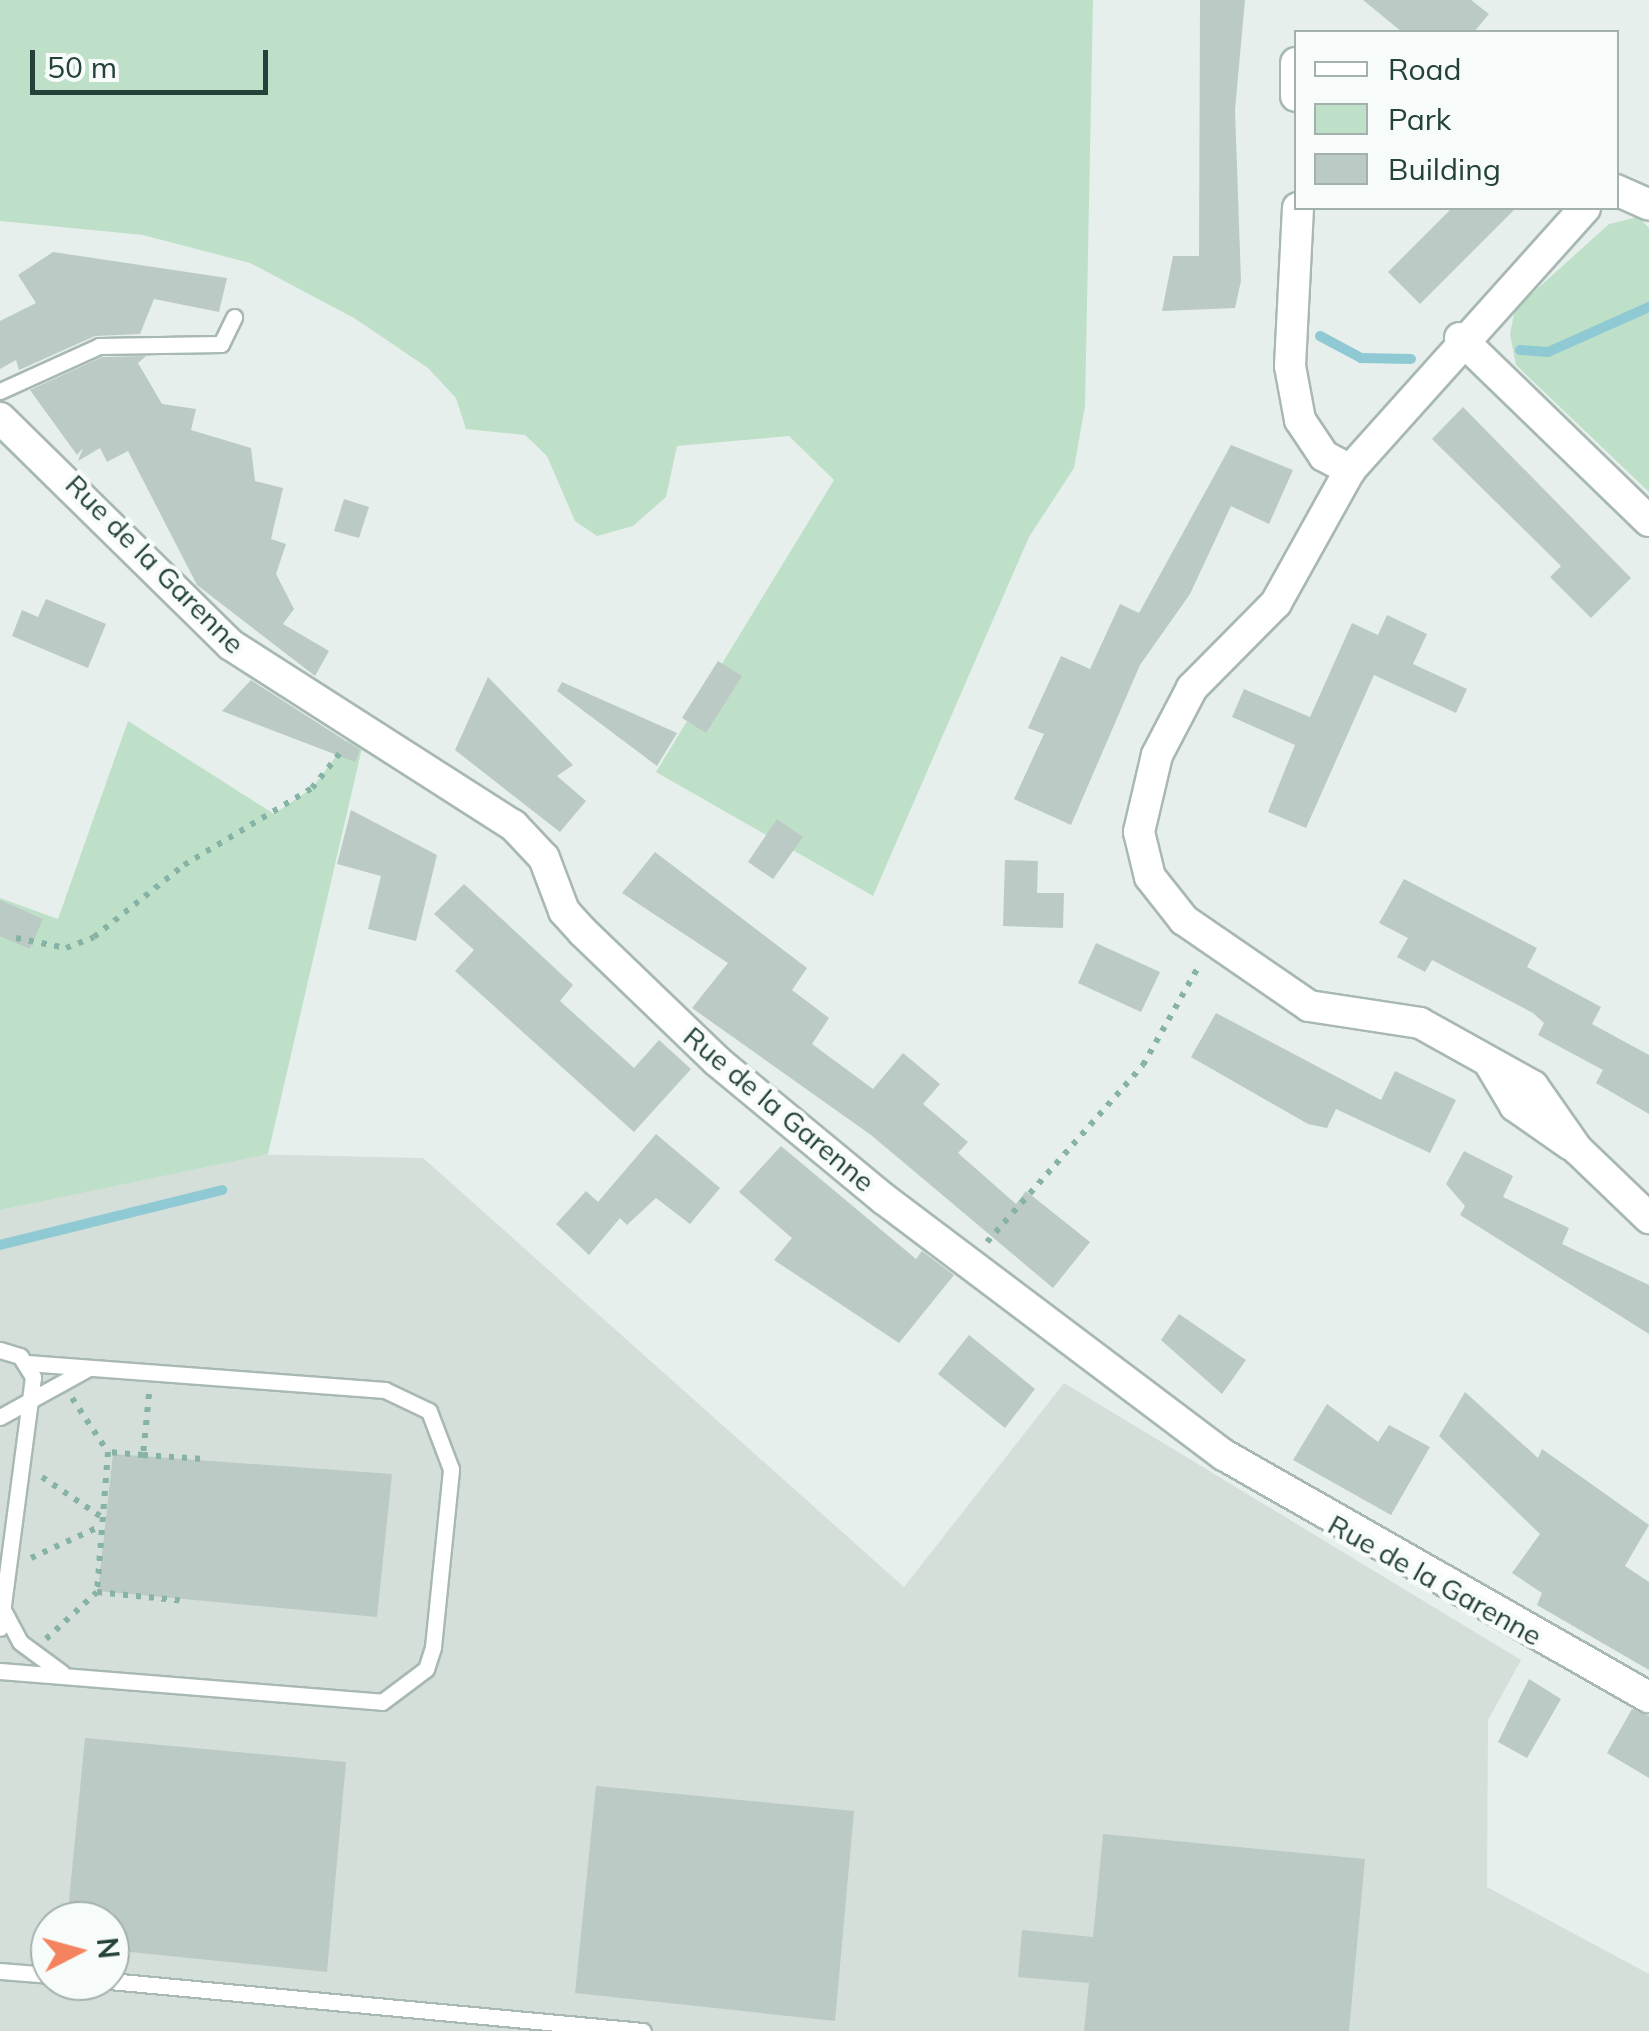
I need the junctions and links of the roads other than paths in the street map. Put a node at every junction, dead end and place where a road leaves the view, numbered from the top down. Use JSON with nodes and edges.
{"nodes":[{"id":1,"x":1619,"y":191,"type":"edge"},
{"id":2,"x":1649,"y":205,"type":"edge"},
{"id":3,"x":1298,"y":210,"type":"edge"},
{"id":4,"x":1583,"y":210,"type":"edge"},
{"id":5,"x":234,"y":317,"type":"dead end"},
{"id":6,"x":1460,"y":338,"type":"junction"},
{"id":7,"x":0,"y":391,"type":"edge"},
{"id":8,"x":0,"y":418,"type":"edge"},
{"id":9,"x":1350,"y":470,"type":"junction"},
{"id":10,"x":1649,"y":521,"type":"edge"},
{"id":11,"x":1649,"y":1218,"type":"edge"},
{"id":12,"x":0,"y":1350,"type":"edge"},
{"id":13,"x":27,"y":1363,"type":"junction"},
{"id":14,"x":88,"y":1368,"type":"junction"},
{"id":15,"x":25,"y":1407,"type":"junction"},
{"id":16,"x":0,"y":1417,"type":"edge"},
{"id":17,"x":2,"y":1608,"type":"edge"},
{"id":18,"x":0,"y":1628,"type":"edge"},
{"id":19,"x":0,"y":1671,"type":"edge"},
{"id":20,"x":72,"y":1678,"type":"junction"},
{"id":21,"x":1649,"y":1697,"type":"edge"},
{"id":22,"x":0,"y":1970,"type":"edge"},
{"id":23,"x":30,"y":1973,"type":"edge"},
{"id":24,"x":130,"y":1983,"type":"edge"},
{"id":25,"x":643,"y":2031,"type":"edge"}],
"edges":[{"from":1,"to":2,"type":"street"},
{"from":3,"to":9,"type":"street"},
{"from":4,"to":6,"type":"street"},
{"from":5,"to":7,"type":"lane"},
{"from":6,"to":9,"type":"street"},
{"from":6,"to":10,"type":"street"},
{"from":8,"to":21,"type":"street","name":"Rue de la Garenne"},
{"from":9,"to":11,"type":"street"},
{"from":12,"to":13,"type":"lane"},
{"from":13,"to":14,"type":"lane"},
{"from":13,"to":15,"type":"lane"},
{"from":14,"to":15,"type":"lane"},
{"from":14,"to":20,"type":"lane"},
{"from":15,"to":16,"type":"lane"},
{"from":15,"to":17,"type":"lane"},
{"from":17,"to":18,"type":"lane"},
{"from":17,"to":20,"type":"lane"},
{"from":19,"to":20,"type":"lane"},
{"from":22,"to":23,"type":"lane"},
{"from":24,"to":25,"type":"lane"}]}
